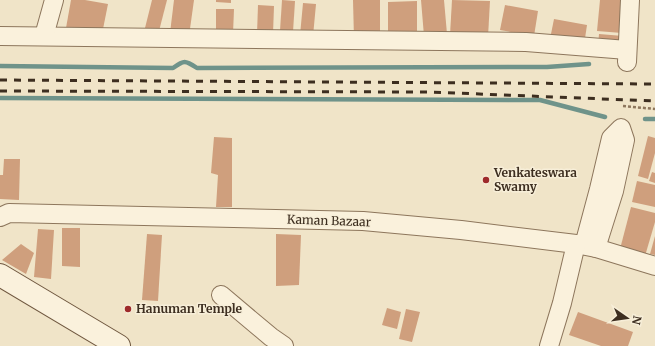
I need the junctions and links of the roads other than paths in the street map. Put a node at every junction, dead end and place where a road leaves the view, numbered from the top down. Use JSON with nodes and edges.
{"nodes":[{"id":1,"x":54,"y":0,"type":"edge"},
{"id":2,"x":630,"y":0,"type":"edge"},
{"id":3,"x":0,"y":36,"type":"edge"},
{"id":4,"x":44,"y":36,"type":"junction"},
{"id":5,"x":0,"y":217,"type":"edge"},
{"id":6,"x":585,"y":246,"type":"junction"},
{"id":7,"x":655,"y":266,"type":"edge"},
{"id":8,"x":0,"y":275,"type":"edge"},
{"id":9,"x":222,"y":295,"type":"dead end"},
{"id":10,"x":119,"y":346,"type":"edge"},
{"id":11,"x":284,"y":346,"type":"edge"},
{"id":12,"x":549,"y":346,"type":"edge"}],
"edges":[{"from":1,"to":4,"type":"street"},
{"from":2,"to":4,"type":"street"},
{"from":3,"to":4,"type":"street"},
{"from":5,"to":6,"type":"street","name":"Kaman Bazaar"},
{"from":6,"to":6,"type":"street"},
{"from":6,"to":7,"type":"street","name":"Kaman Bazaar"},
{"from":6,"to":12,"type":"street"},
{"from":8,"to":10,"type":"street"},
{"from":9,"to":11,"type":"street"}]}
